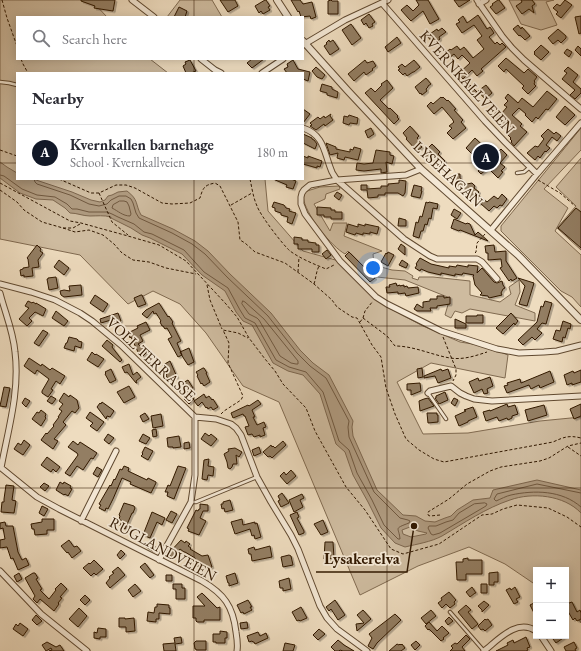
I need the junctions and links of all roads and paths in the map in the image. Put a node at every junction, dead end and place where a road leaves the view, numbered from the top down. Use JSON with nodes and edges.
{"nodes":[{"id":1,"x":2,"y":0,"type":"edge"},
{"id":2,"x":132,"y":0,"type":"edge"},
{"id":3,"x":277,"y":0,"type":"edge"},
{"id":4,"x":388,"y":0,"type":"edge"},
{"id":5,"x":486,"y":0,"type":"edge"},
{"id":6,"x":478,"y":2,"type":"edge"},
{"id":7,"x":382,"y":3,"type":"junction"},
{"id":8,"x":153,"y":16,"type":"edge"},
{"id":9,"x":287,"y":16,"type":"edge"},
{"id":10,"x":16,"y":43,"type":"edge"},
{"id":11,"x":304,"y":44,"type":"edge"},
{"id":12,"x":21,"y":60,"type":"edge"},
{"id":13,"x":202,"y":60,"type":"edge"},
{"id":14,"x":282,"y":60,"type":"edge"},
{"id":15,"x":27,"y":72,"type":"edge"},
{"id":16,"x":219,"y":72,"type":"edge"},
{"id":17,"x":264,"y":72,"type":"edge"},
{"id":18,"x":0,"y":82,"type":"edge"},
{"id":19,"x":16,"y":85,"type":"edge"},
{"id":20,"x":581,"y":109,"type":"edge"},
{"id":21,"x":581,"y":123,"type":"edge"},
{"id":22,"x":304,"y":128,"type":"edge"},
{"id":23,"x":0,"y":150,"type":"edge"},
{"id":24,"x":16,"y":156,"type":"edge"},
{"id":25,"x":530,"y":166,"type":"junction"},
{"id":26,"x":421,"y":169,"type":"junction"},
{"id":27,"x":517,"y":173,"type":"dead end"},
{"id":28,"x":536,"y":176,"type":"junction"},
{"id":29,"x":60,"y":180,"type":"edge"},
{"id":30,"x":250,"y":180,"type":"edge"},
{"id":31,"x":337,"y":180,"type":"junction"},
{"id":32,"x":0,"y":183,"type":"edge"},
{"id":33,"x":0,"y":190,"type":"edge"},
{"id":34,"x":252,"y":192,"type":"junction"},
{"id":35,"x":99,"y":193,"type":"junction"},
{"id":36,"x":230,"y":206,"type":"junction"},
{"id":37,"x":575,"y":206,"type":"dead end"},
{"id":38,"x":81,"y":223,"type":"junction"},
{"id":39,"x":63,"y":228,"type":"junction"},
{"id":40,"x":490,"y":229,"type":"junction"},
{"id":41,"x":128,"y":236,"type":"junction"},
{"id":42,"x":475,"y":253,"type":"dead end"},
{"id":43,"x":299,"y":257,"type":"junction"},
{"id":44,"x":340,"y":262,"type":"junction"},
{"id":45,"x":319,"y":266,"type":"junction"},
{"id":46,"x":198,"y":274,"type":"junction"},
{"id":47,"x":497,"y":279,"type":"dead end"},
{"id":48,"x":0,"y":284,"type":"edge"},
{"id":49,"x":207,"y":284,"type":"junction"},
{"id":50,"x":314,"y":284,"type":"dead end"},
{"id":51,"x":0,"y":292,"type":"edge"},
{"id":52,"x":376,"y":297,"type":"junction"},
{"id":53,"x":362,"y":318,"type":"junction"},
{"id":54,"x":581,"y":320,"type":"edge"},
{"id":55,"x":359,"y":322,"type":"dead end"},
{"id":56,"x":223,"y":330,"type":"junction"},
{"id":57,"x":441,"y":331,"type":"junction"},
{"id":58,"x":249,"y":338,"type":"junction"},
{"id":59,"x":581,"y":345,"type":"edge"},
{"id":60,"x":497,"y":349,"type":"junction"},
{"id":61,"x":451,"y":358,"type":"junction"},
{"id":62,"x":451,"y":386,"type":"junction"},
{"id":63,"x":428,"y":393,"type":"joint"},
{"id":64,"x":581,"y":396,"type":"edge"},
{"id":65,"x":195,"y":417,"type":"junction"},
{"id":66,"x":216,"y":419,"type":"junction"},
{"id":67,"x":446,"y":419,"type":"dead end"},
{"id":68,"x":581,"y":443,"type":"edge"},
{"id":69,"x":568,"y":446,"type":"junction"},
{"id":70,"x":116,"y":451,"type":"dead end"},
{"id":71,"x":581,"y":456,"type":"edge"},
{"id":72,"x":0,"y":467,"type":"edge"},
{"id":73,"x":257,"y":477,"type":"junction"},
{"id":74,"x":191,"y":502,"type":"junction"},
{"id":75,"x":440,"y":515,"type":"dead end"},
{"id":76,"x":81,"y":521,"type":"junction"},
{"id":77,"x":581,"y":527,"type":"edge"},
{"id":78,"x":159,"y":560,"type":"junction"},
{"id":79,"x":0,"y":571,"type":"edge"},
{"id":80,"x":450,"y":612,"type":"dead end"},
{"id":81,"x":533,"y":630,"type":"edge"},
{"id":82,"x":543,"y":639,"type":"edge"},
{"id":83,"x":87,"y":651,"type":"edge"},
{"id":84,"x":237,"y":651,"type":"edge"},
{"id":85,"x":367,"y":651,"type":"edge"},
{"id":86,"x":484,"y":651,"type":"edge"},
{"id":87,"x":551,"y":651,"type":"edge"}],
"edges":[{"from":1,"to":10,"type":"path"},
{"from":2,"to":8,"type":"street"},
{"from":3,"to":9,"type":"street"},
{"from":4,"to":7,"type":"street"},
{"from":5,"to":6,"type":"street"},
{"from":6,"to":20,"type":"street"},
{"from":7,"to":11,"type":"street"},
{"from":7,"to":25,"type":"street","name":"KVERNKALLVEIEN"},
{"from":11,"to":26,"type":"street","name":"LYSEHAGAN"},
{"from":12,"to":15,"type":"path"},
{"from":13,"to":16,"type":"street"},
{"from":14,"to":17,"type":"street"},
{"from":18,"to":19,"type":"lane"},
{"from":21,"to":28,"type":"street"},
{"from":22,"to":31,"type":"street"},
{"from":23,"to":24,"type":"path"},
{"from":25,"to":27,"type":"lane"},
{"from":25,"to":28,"type":"street","name":"KVERNKALLVEIEN"},
{"from":26,"to":31,"type":"street"},
{"from":26,"to":40,"type":"street","name":"LYSEHAGAN"},
{"from":28,"to":37,"type":"path"},
{"from":28,"to":40,"type":"street"},
{"from":29,"to":35,"type":"path"},
{"from":30,"to":34,"type":"path"},
{"from":31,"to":44,"type":"street"},
{"from":31,"to":47,"type":"street"},
{"from":32,"to":38,"type":"path"},
{"from":33,"to":39,"type":"path"},
{"from":34,"to":36,"type":"path"},
{"from":34,"to":43,"type":"path"},
{"from":35,"to":36,"type":"path"},
{"from":35,"to":41,"type":"path"},
{"from":36,"to":43,"type":"path"},
{"from":38,"to":39,"type":"path"},
{"from":38,"to":41,"type":"path"},
{"from":39,"to":46,"type":"path"},
{"from":40,"to":42,"type":"path"},
{"from":40,"to":54,"type":"street","name":"LYSEHAGAN"},
{"from":41,"to":46,"type":"path"},
{"from":43,"to":45,"type":"path"},
{"from":44,"to":45,"type":"path"},
{"from":44,"to":52,"type":"street"},
{"from":45,"to":50,"type":"path"},
{"from":46,"to":49,"type":"path"},
{"from":48,"to":65,"type":"street","name":"VOLL TERRASSE"},
{"from":49,"to":56,"type":"path"},
{"from":49,"to":58,"type":"path"},
{"from":51,"to":72,"type":"street"},
{"from":52,"to":53,"type":"path"},
{"from":52,"to":57,"type":"street"},
{"from":53,"to":55,"type":"path"},
{"from":53,"to":61,"type":"path"},
{"from":56,"to":58,"type":"path"},
{"from":56,"to":66,"type":"path"},
{"from":57,"to":60,"type":"street"},
{"from":57,"to":61,"type":"path"},
{"from":58,"to":77,"type":"path"},
{"from":59,"to":60,"type":"street"},
{"from":60,"to":61,"type":"path"},
{"from":61,"to":62,"type":"path"},
{"from":62,"to":63,"type":"street"},
{"from":62,"to":64,"type":"street"},
{"from":63,"to":67,"type":"lane"},
{"from":65,"to":66,"type":"street","name":"VOLL TERRASSE"},
{"from":65,"to":74,"type":"street"},
{"from":66,"to":73,"type":"street","name":"VOLL TERRASSE"},
{"from":68,"to":69,"type":"path"},
{"from":69,"to":71,"type":"path"},
{"from":69,"to":75,"type":"path"},
{"from":70,"to":76,"type":"street"},
{"from":72,"to":76,"type":"street","name":"RUGLANDVEIEN"},
{"from":73,"to":74,"type":"lane"},
{"from":73,"to":85,"type":"street","name":"VOLL TERRASSE"},
{"from":74,"to":78,"type":"street"},
{"from":76,"to":78,"type":"street","name":"RUGLANDVEIEN"},
{"from":78,"to":84,"type":"street","name":"RUGLANDVEIEN"},
{"from":79,"to":83,"type":"street"},
{"from":80,"to":86,"type":"lane"},
{"from":81,"to":86,"type":"street"},
{"from":82,"to":87,"type":"street"}]}
